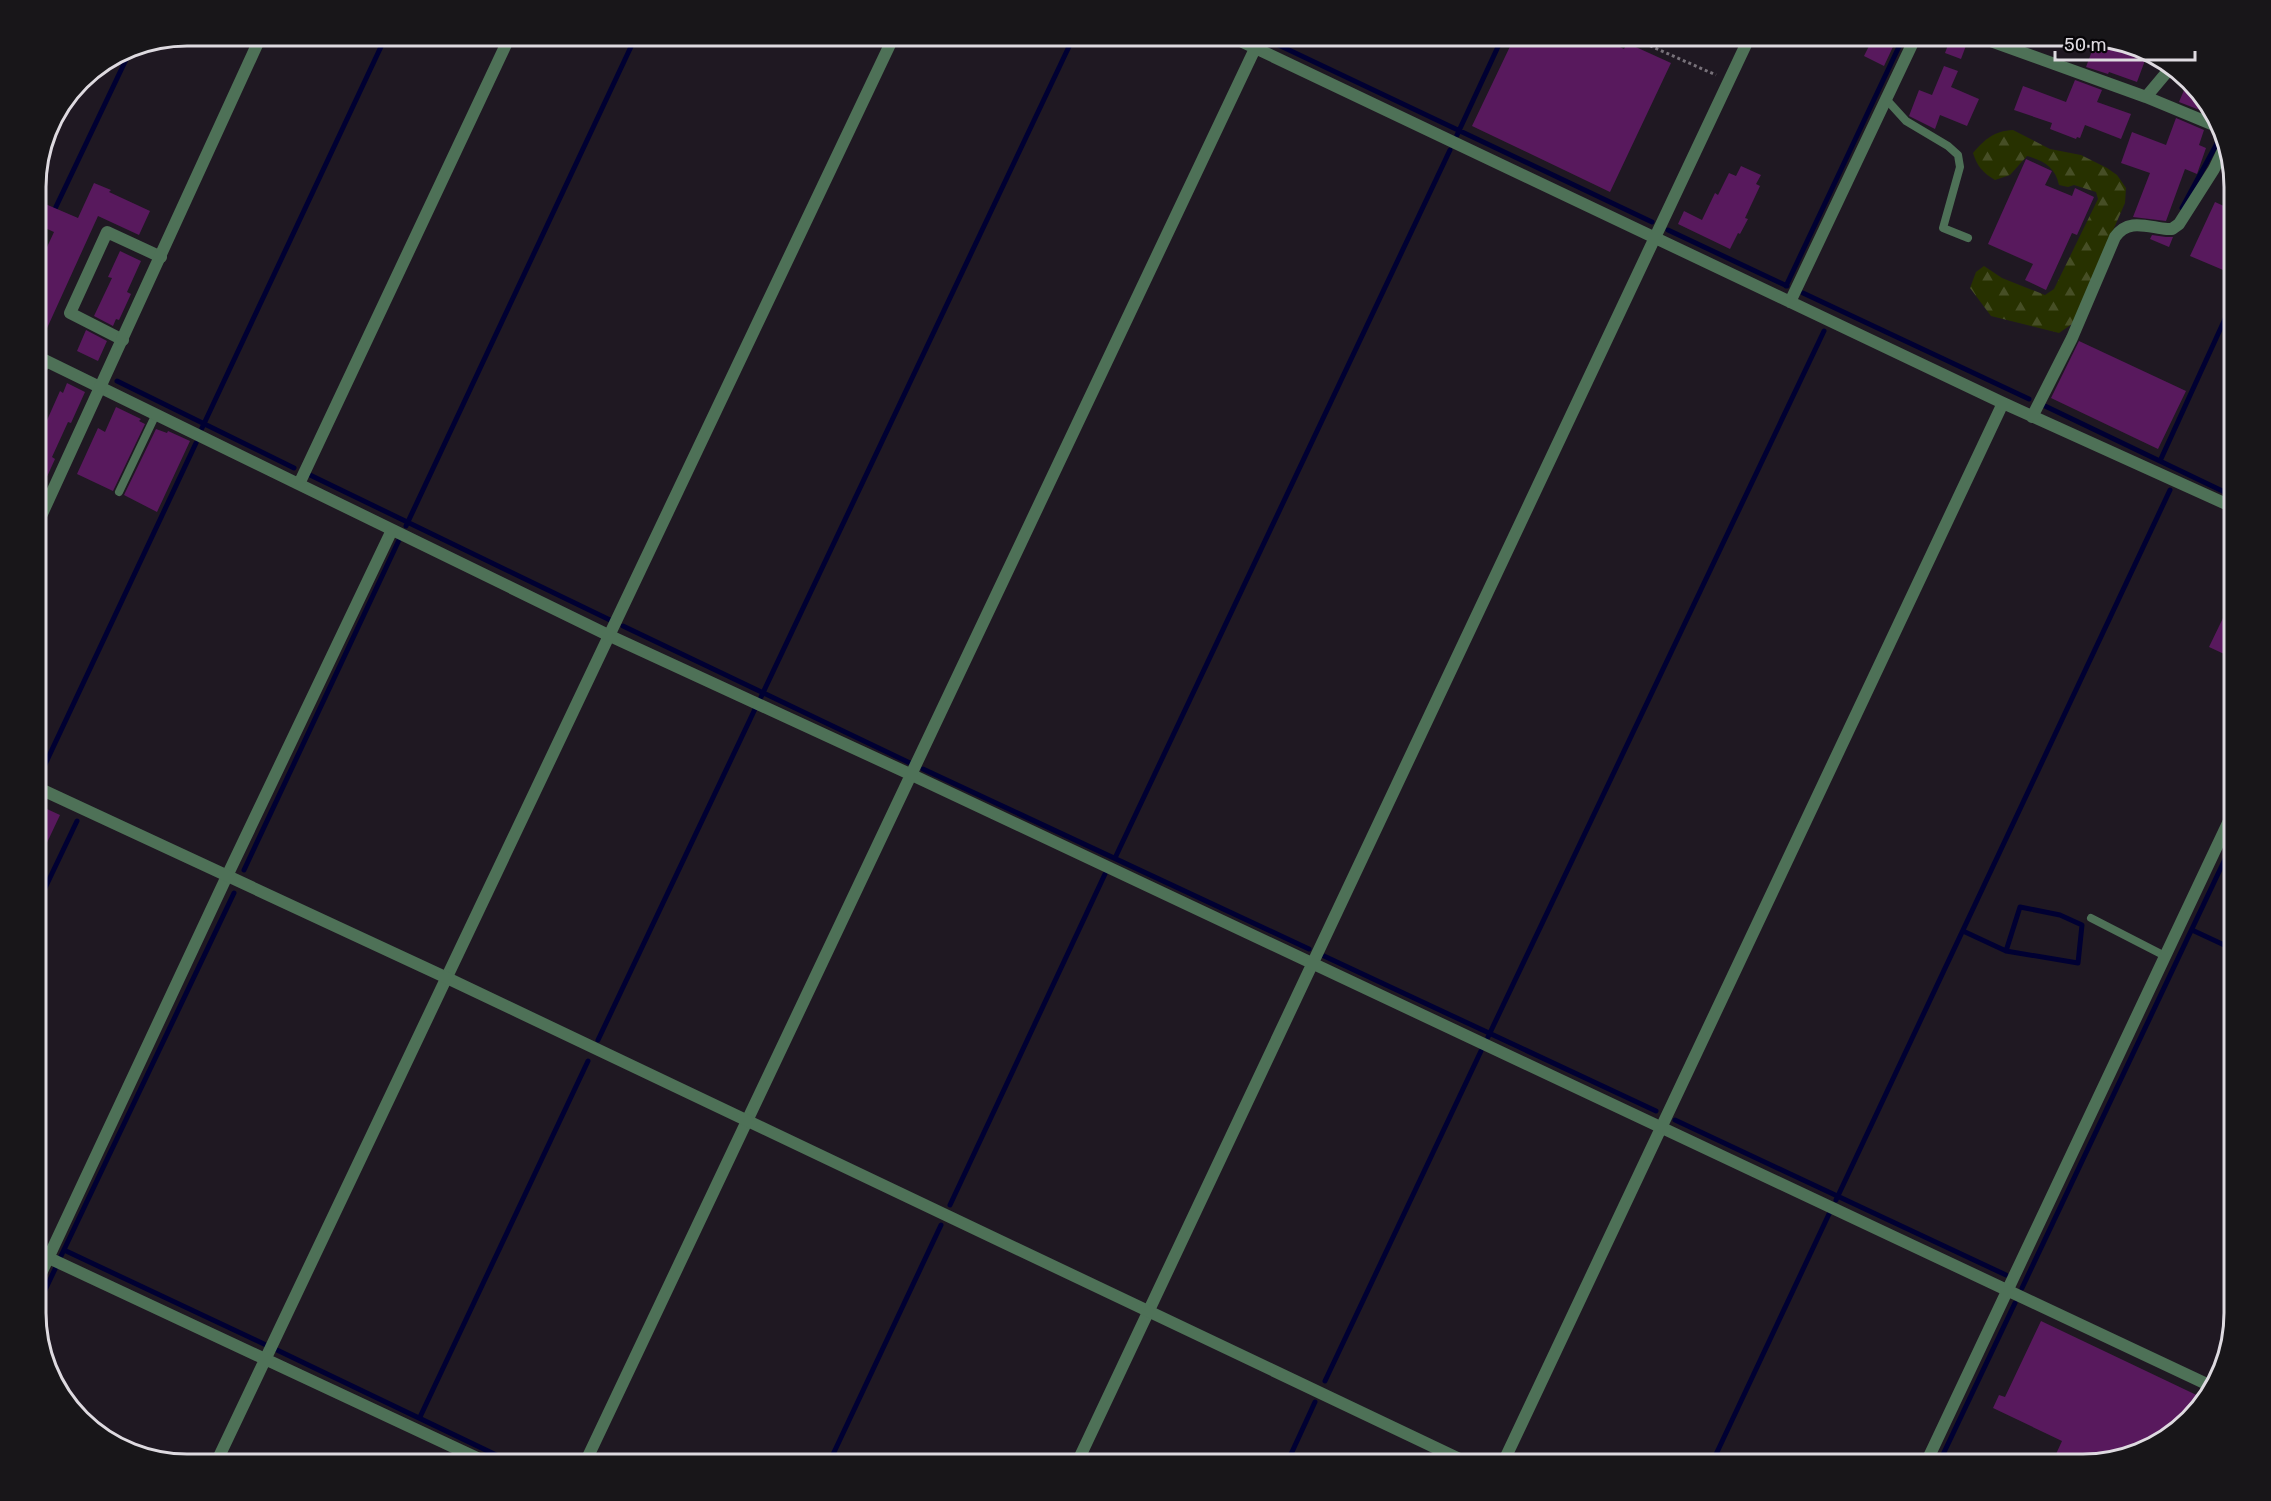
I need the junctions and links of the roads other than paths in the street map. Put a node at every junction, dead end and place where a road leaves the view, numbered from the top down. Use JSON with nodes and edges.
{"nodes":[{"id":1,"x":256,"y":46,"type":"edge"},
{"id":2,"x":505,"y":46,"type":"edge"},
{"id":3,"x":889,"y":46,"type":"edge"},
{"id":4,"x":1251,"y":46,"type":"edge"},
{"id":5,"x":1745,"y":46,"type":"edge"},
{"id":6,"x":1911,"y":46,"type":"edge"},
{"id":7,"x":2005,"y":46,"type":"edge"},
{"id":8,"x":1255,"y":48,"type":"junction"},
{"id":9,"x":2166,"y":73,"type":"edge"},
{"id":10,"x":2146,"y":97,"type":"junction"},
{"id":11,"x":1886,"y":99,"type":"junction"},
{"id":12,"x":2209,"y":123,"type":"edge"},
{"id":13,"x":2221,"y":155,"type":"edge"},
{"id":14,"x":1655,"y":237,"type":"junction"},
{"id":15,"x":1968,"y":238,"type":"dead end"},
{"id":16,"x":161,"y":257,"type":"junction"},
{"id":17,"x":1790,"y":302,"type":"junction"},
{"id":18,"x":123,"y":340,"type":"junction"},
{"id":19,"x":47,"y":361,"type":"edge"},
{"id":20,"x":101,"y":387,"type":"junction"},
{"id":21,"x":2002,"y":403,"type":"junction"},
{"id":22,"x":156,"y":414,"type":"junction"},
{"id":23,"x":2032,"y":417,"type":"junction"},
{"id":24,"x":299,"y":484,"type":"junction"},
{"id":25,"x":118,"y":492,"type":"dead end"},
{"id":26,"x":47,"y":502,"type":"edge"},
{"id":27,"x":2224,"y":503,"type":"edge"},
{"id":28,"x":392,"y":530,"type":"junction"},
{"id":29,"x":608,"y":634,"type":"junction"},
{"id":30,"x":912,"y":775,"type":"junction"},
{"id":31,"x":47,"y":792,"type":"edge"},
{"id":32,"x":2224,"y":831,"type":"edge"},
{"id":33,"x":227,"y":876,"type":"junction"},
{"id":34,"x":2091,"y":918,"type":"dead end"},
{"id":35,"x":2165,"y":956,"type":"junction"},
{"id":36,"x":1312,"y":964,"type":"junction"},
{"id":37,"x":445,"y":977,"type":"junction"},
{"id":38,"x":747,"y":1121,"type":"junction"},
{"id":39,"x":1660,"y":1126,"type":"junction"},
{"id":40,"x":49,"y":1257,"type":"junction"},
{"id":41,"x":47,"y":1261,"type":"edge"},
{"id":42,"x":2006,"y":1291,"type":"junction"},
{"id":43,"x":1148,"y":1312,"type":"junction"},
{"id":44,"x":264,"y":1359,"type":"junction"},
{"id":45,"x":2206,"y":1384,"type":"edge"},
{"id":46,"x":220,"y":1454,"type":"edge"},
{"id":47,"x":468,"y":1454,"type":"edge"},
{"id":48,"x":589,"y":1454,"type":"edge"},
{"id":49,"x":1081,"y":1454,"type":"edge"},
{"id":50,"x":1449,"y":1454,"type":"edge"},
{"id":51,"x":1507,"y":1454,"type":"edge"},
{"id":52,"x":1930,"y":1454,"type":"edge"}],
"edges":[{"from":1,"to":16,"type":"street"},
{"from":2,"to":24,"type":"street"},
{"from":3,"to":29,"type":"street"},
{"from":4,"to":8,"type":"street"},
{"from":5,"to":14,"type":"street"},
{"from":6,"to":11,"type":"street"},
{"from":7,"to":10,"type":"street"},
{"from":8,"to":14,"type":"street"},
{"from":8,"to":30,"type":"street"},
{"from":9,"to":10,"type":"street"},
{"from":10,"to":12,"type":"street"},
{"from":11,"to":15,"type":"lane"},
{"from":11,"to":17,"type":"street"},
{"from":13,"to":23,"type":"street"},
{"from":14,"to":17,"type":"street"},
{"from":14,"to":36,"type":"street"},
{"from":16,"to":18,"type":"street"},
{"from":16,"to":18,"type":"street"},
{"from":17,"to":21,"type":"street"},
{"from":18,"to":20,"type":"street"},
{"from":19,"to":20,"type":"street"},
{"from":20,"to":22,"type":"street"},
{"from":20,"to":26,"type":"street"},
{"from":21,"to":23,"type":"street"},
{"from":21,"to":39,"type":"street"},
{"from":22,"to":24,"type":"street"},
{"from":22,"to":25,"type":"lane"},
{"from":23,"to":27,"type":"street"},
{"from":24,"to":28,"type":"street"},
{"from":28,"to":29,"type":"street"},
{"from":28,"to":33,"type":"street"},
{"from":29,"to":30,"type":"street"},
{"from":29,"to":37,"type":"street"},
{"from":30,"to":36,"type":"street"},
{"from":30,"to":38,"type":"street"},
{"from":31,"to":33,"type":"street"},
{"from":32,"to":35,"type":"street"},
{"from":33,"to":37,"type":"street"},
{"from":33,"to":40,"type":"street"},
{"from":34,"to":35,"type":"lane"},
{"from":35,"to":42,"type":"street"},
{"from":36,"to":39,"type":"street"},
{"from":36,"to":43,"type":"street"},
{"from":37,"to":38,"type":"street"},
{"from":37,"to":44,"type":"street"},
{"from":38,"to":43,"type":"street"},
{"from":38,"to":48,"type":"street"},
{"from":39,"to":42,"type":"street"},
{"from":39,"to":51,"type":"street"},
{"from":40,"to":41,"type":"street"},
{"from":40,"to":44,"type":"street"},
{"from":42,"to":45,"type":"street"},
{"from":42,"to":52,"type":"street"},
{"from":43,"to":49,"type":"street"},
{"from":43,"to":50,"type":"street"},
{"from":44,"to":46,"type":"street"},
{"from":44,"to":47,"type":"street"}]}
